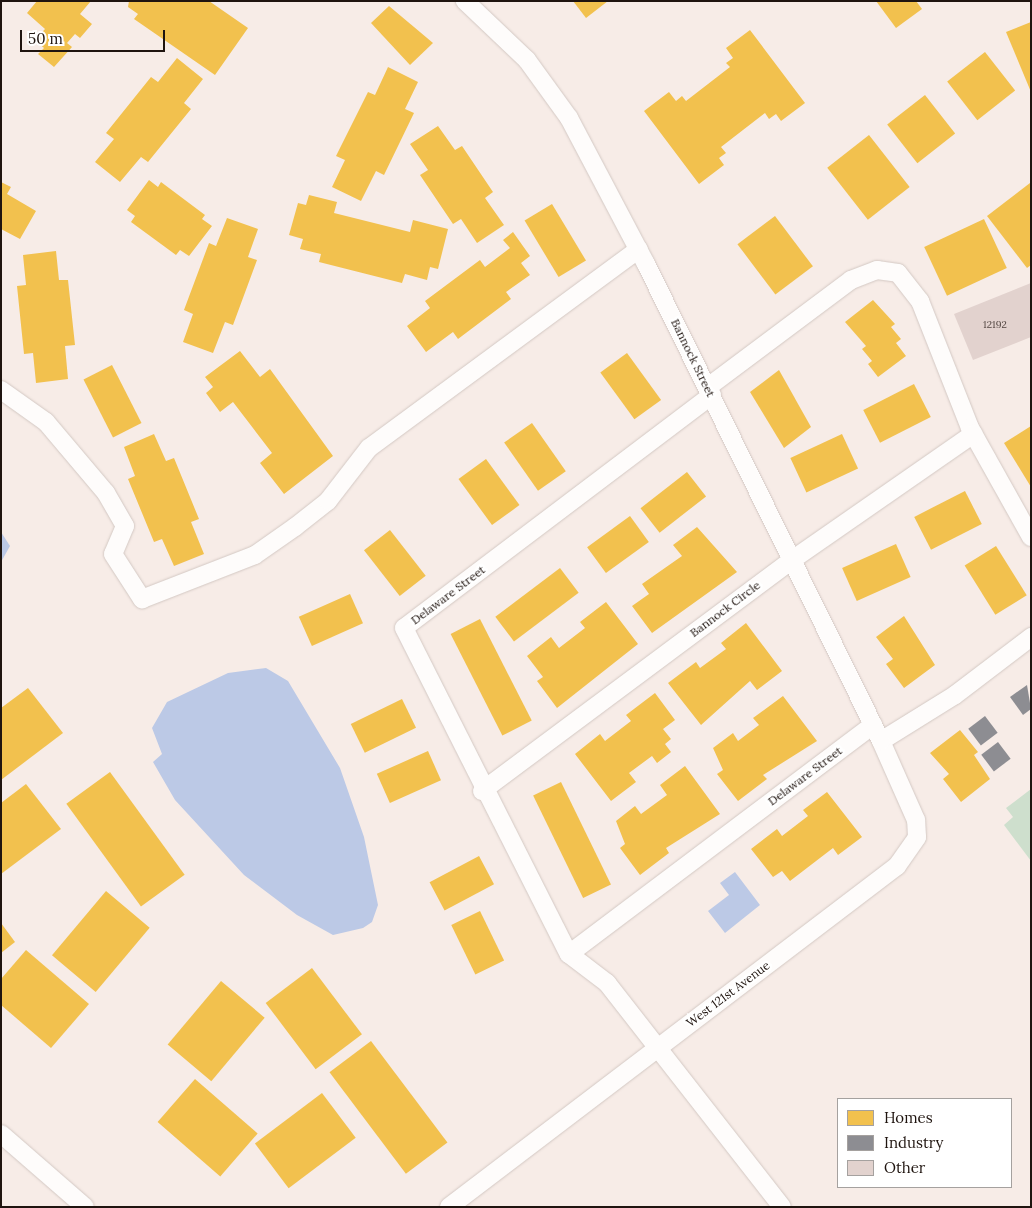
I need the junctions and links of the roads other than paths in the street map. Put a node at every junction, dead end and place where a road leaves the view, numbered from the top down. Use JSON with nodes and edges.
{"nodes":[{"id":1,"x":465,"y":1,"type":"edge"},
{"id":2,"x":639,"y":250,"type":"junction"},
{"id":3,"x":1,"y":390,"type":"edge"},
{"id":4,"x":710,"y":392,"type":"junction"},
{"id":5,"x":973,"y":434,"type":"junction"},
{"id":6,"x":1031,"y":537,"type":"edge"},
{"id":7,"x":792,"y":560,"type":"junction"},
{"id":8,"x":1031,"y":637,"type":"edge"},
{"id":9,"x":873,"y":725,"type":"junction"},
{"id":10,"x":881,"y":741,"type":"junction"},
{"id":11,"x":482,"y":790,"type":"junction"},
{"id":12,"x":569,"y":954,"type":"junction"},
{"id":13,"x":660,"y":1046,"type":"junction"},
{"id":14,"x":1,"y":1134,"type":"edge"},
{"id":15,"x":85,"y":1207,"type":"edge"},
{"id":16,"x":449,"y":1207,"type":"edge"},
{"id":17,"x":782,"y":1207,"type":"edge"}],
"edges":[{"from":1,"to":2,"type":"street","name":"Bannock Street"},
{"from":2,"to":3,"type":"street"},
{"from":2,"to":4,"type":"street","name":"Bannock Street"},
{"from":4,"to":5,"type":"street"},
{"from":4,"to":7,"type":"street","name":"Bannock Street"},
{"from":4,"to":11,"type":"street","name":"Delaware Street"},
{"from":5,"to":6,"type":"street"},
{"from":5,"to":7,"type":"street","name":"Bannock Circle"},
{"from":7,"to":9,"type":"street","name":"Bannock Street"},
{"from":7,"to":11,"type":"street","name":"Bannock Circle"},
{"from":8,"to":10,"type":"street"},
{"from":9,"to":10,"type":"street","name":"Bannock Street"},
{"from":9,"to":12,"type":"street","name":"Delaware Street"},
{"from":10,"to":13,"type":"street","name":"West 121st Avenue"},
{"from":11,"to":12,"type":"street","name":"Delaware Street"},
{"from":12,"to":13,"type":"street","name":"Delaware Street"},
{"from":13,"to":16,"type":"street","name":"West 121st Avenue"},
{"from":13,"to":17,"type":"street","name":"Delaware Street"},
{"from":14,"to":15,"type":"street"}]}
